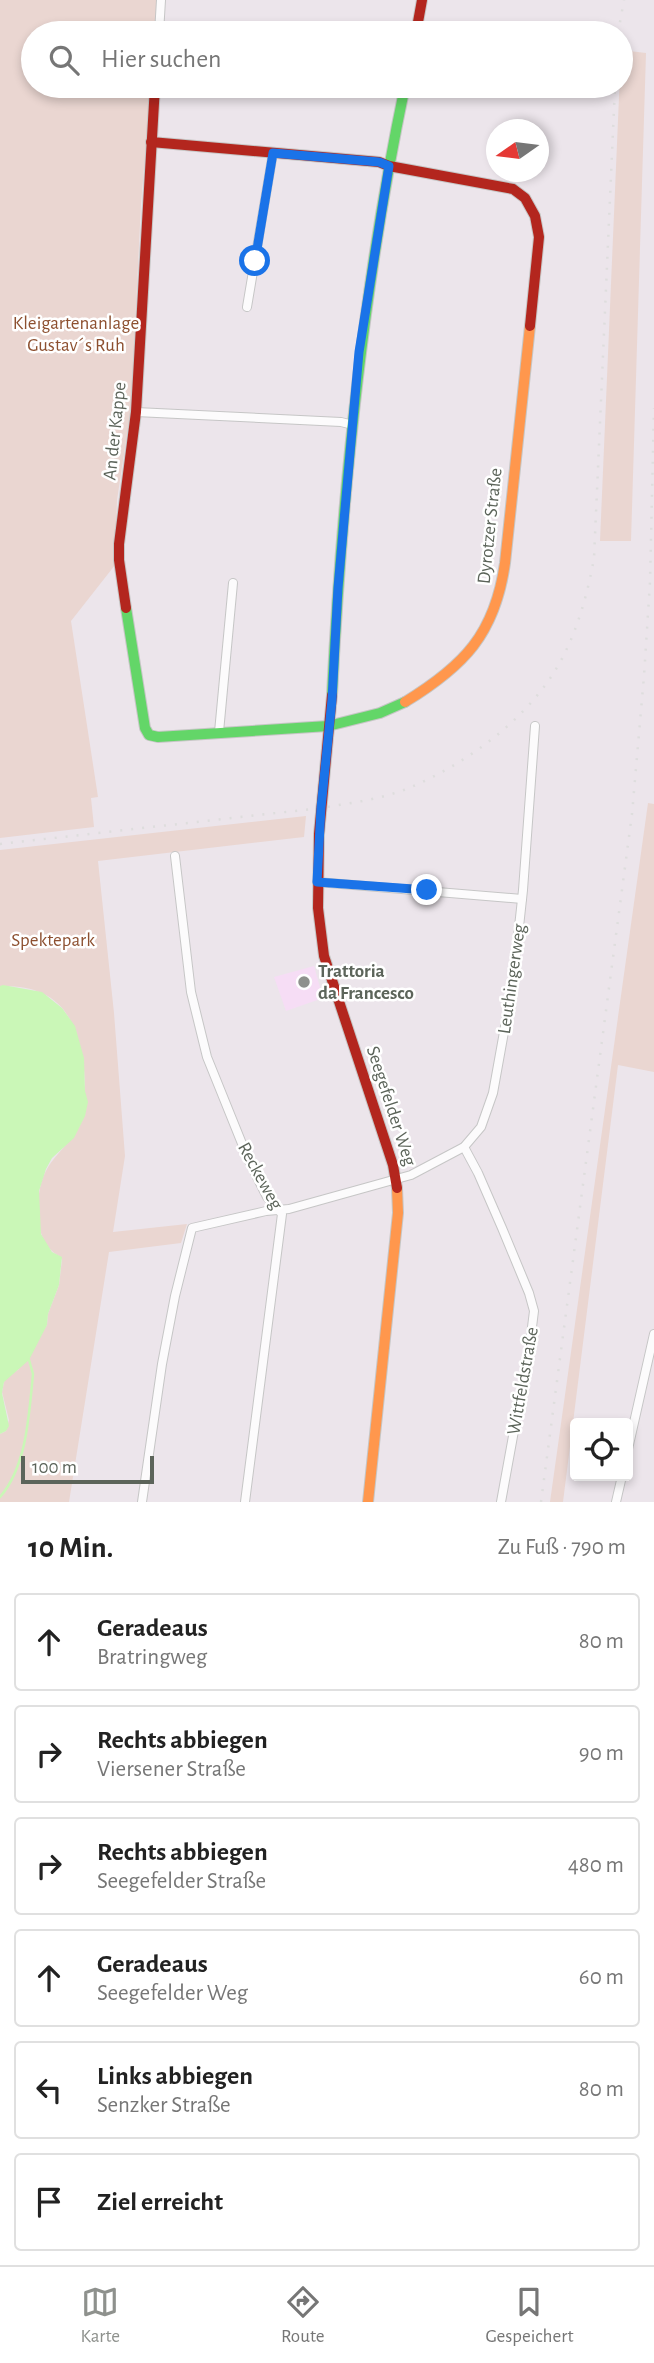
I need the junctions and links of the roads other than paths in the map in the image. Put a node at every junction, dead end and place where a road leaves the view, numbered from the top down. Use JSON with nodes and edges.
{"nodes":[{"id":1,"x":161,"y":0,"type":"edge"},
{"id":2,"x":422,"y":0,"type":"edge"},
{"id":3,"x":160,"y":21,"type":"edge"},
{"id":4,"x":418,"y":21,"type":"edge"},
{"id":5,"x":154,"y":98,"type":"edge"},
{"id":6,"x":403,"y":98,"type":"edge"},
{"id":7,"x":151,"y":142,"type":"junction"},
{"id":8,"x":273,"y":153,"type":"junction"},
{"id":9,"x":389,"y":166,"type":"junction"},
{"id":10,"x":247,"y":307,"type":"dead end"},
{"id":11,"x":136,"y":412,"type":"junction"},
{"id":12,"x":353,"y":425,"type":"junction"},
{"id":13,"x":233,"y":583,"type":"dead end"},
{"id":14,"x":330,"y":726,"type":"junction"},
{"id":15,"x":535,"y":726,"type":"dead end"},
{"id":16,"x":219,"y":732,"type":"junction"},
{"id":17,"x":149,"y":735,"type":"joint"},
{"id":18,"x":175,"y":856,"type":"dead end"},
{"id":19,"x":317,"y":882,"type":"junction"},
{"id":20,"x":522,"y":898,"type":"junction"},
{"id":21,"x":464,"y":1147,"type":"junction"},
{"id":22,"x":396,"y":1178,"type":"junction"},
{"id":23,"x":280,"y":1210,"type":"junction"},
{"id":24,"x":654,"y":1334,"type":"edge"},
{"id":25,"x":633,"y":1427,"type":"edge"},
{"id":26,"x":621,"y":1481,"type":"edge"},
{"id":27,"x":142,"y":1502,"type":"edge"},
{"id":28,"x":245,"y":1502,"type":"edge"},
{"id":29,"x":368,"y":1502,"type":"edge"},
{"id":30,"x":502,"y":1502,"type":"edge"},
{"id":31,"x":616,"y":1502,"type":"edge"}],
"edges":[{"from":1,"to":3,"type":"street"},
{"from":2,"to":4,"type":"street"},
{"from":5,"to":7,"type":"street","name":"An der Kappe"},
{"from":6,"to":9,"type":"street","name":"Seegefelder Weg"},
{"from":7,"to":8,"type":"street","name":"Dyrotzer Straße"},
{"from":7,"to":11,"type":"street","name":"An der Kappe"},
{"from":8,"to":9,"type":"street","name":"Dyrotzer Straße"},
{"from":8,"to":10,"type":"street"},
{"from":9,"to":12,"type":"street","name":"Seegefelder Weg"},
{"from":9,"to":14,"type":"street","name":"Dyrotzer Straße"},
{"from":11,"to":12,"type":"street"},
{"from":11,"to":17,"type":"street","name":"An der Kappe"},
{"from":12,"to":14,"type":"street","name":"Seegefelder Weg"},
{"from":13,"to":16,"type":"street"},
{"from":14,"to":16,"type":"street","name":"Dyrotzer Straße"},
{"from":14,"to":19,"type":"street","name":"Seegefelder Weg"},
{"from":15,"to":20,"type":"street","name":"Leuthingerweg"},
{"from":16,"to":17,"type":"street","name":"Dyrotzer Straße"},
{"from":18,"to":23,"type":"street","name":"Reckeweg"},
{"from":19,"to":20,"type":"street"},
{"from":19,"to":22,"type":"street","name":"Seegefelder Weg"},
{"from":20,"to":21,"type":"street","name":"Leuthingerweg"},
{"from":21,"to":22,"type":"street","name":"Leuthingerweg"},
{"from":21,"to":30,"type":"street","name":"Wittfeldstraße"},
{"from":22,"to":23,"type":"street","name":"Leuthingerweg"},
{"from":22,"to":29,"type":"street","name":"Seegefelder Weg"},
{"from":23,"to":27,"type":"street","name":"Leuthingerweg"},
{"from":23,"to":28,"type":"street","name":"Reckeweg"},
{"from":24,"to":25,"type":"street"},
{"from":26,"to":31,"type":"street"}]}
